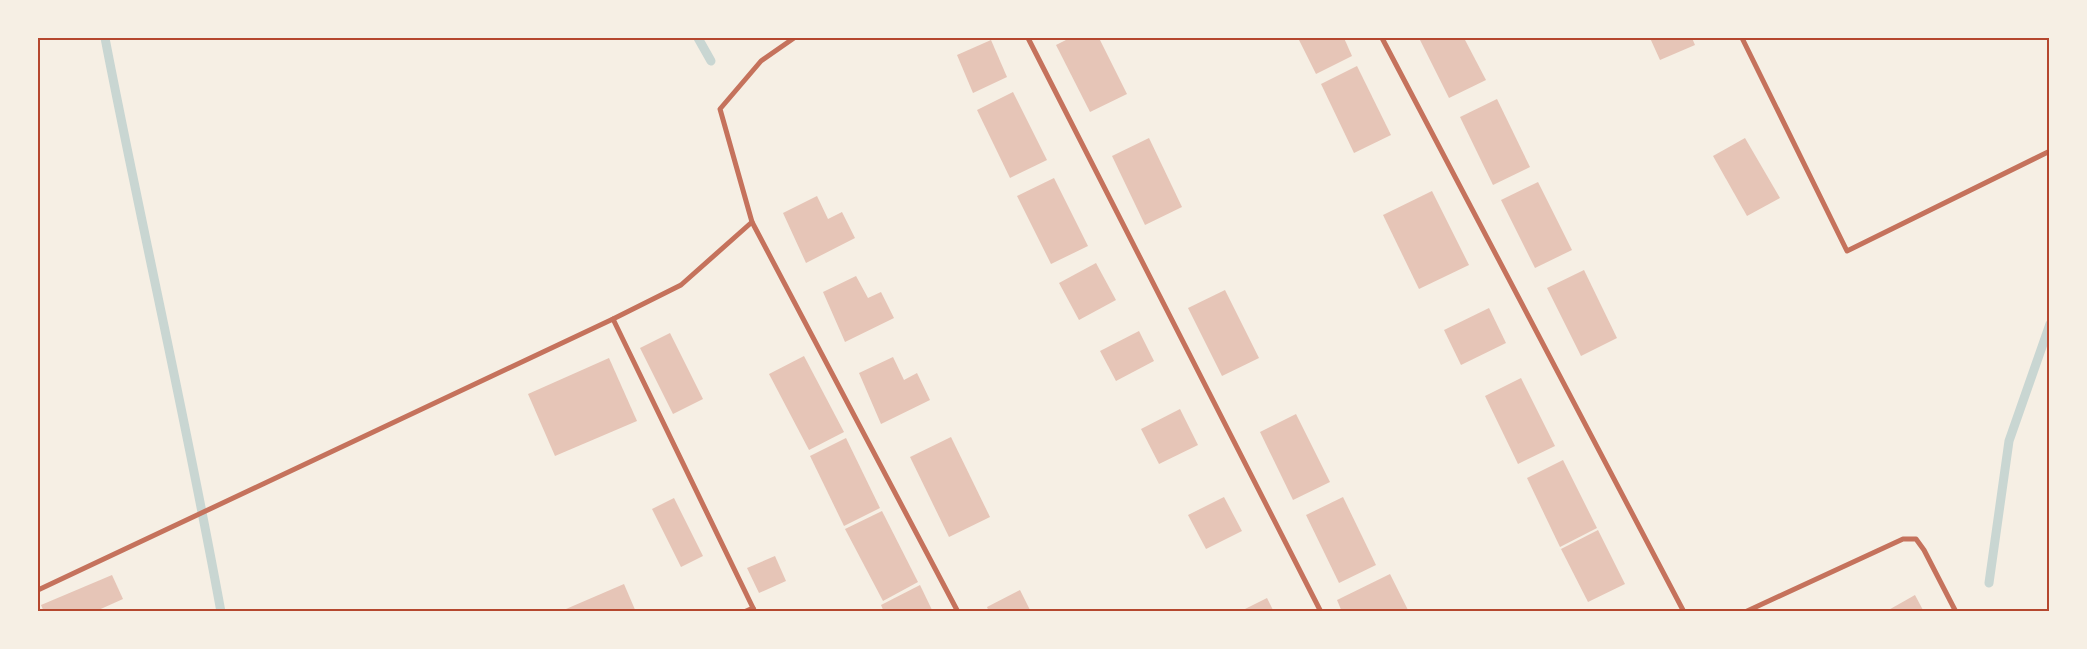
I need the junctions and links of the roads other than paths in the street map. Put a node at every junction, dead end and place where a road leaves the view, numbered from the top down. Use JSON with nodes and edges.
{"nodes":[{"id":1,"x":794,"y":38,"type":"edge"},
{"id":2,"x":1028,"y":38,"type":"edge"},
{"id":3,"x":1382,"y":38,"type":"edge"},
{"id":4,"x":1742,"y":38,"type":"edge"},
{"id":5,"x":2050,"y":152,"type":"edge"},
{"id":6,"x":752,"y":222,"type":"junction"},
{"id":7,"x":613,"y":319,"type":"junction"},
{"id":8,"x":38,"y":590,"type":"edge"},
{"id":9,"x":754,"y":610,"type":"edge"},
{"id":10,"x":744,"y":612,"type":"edge"},
{"id":11,"x":958,"y":612,"type":"edge"},
{"id":12,"x":1321,"y":612,"type":"edge"},
{"id":13,"x":1684,"y":612,"type":"edge"},
{"id":14,"x":1745,"y":612,"type":"edge"},
{"id":15,"x":1956,"y":612,"type":"edge"}],
"edges":[{"from":1,"to":6,"type":"street"},
{"from":2,"to":12,"type":"street"},
{"from":3,"to":13,"type":"street"},
{"from":4,"to":5,"type":"street"},
{"from":6,"to":7,"type":"street"},
{"from":6,"to":11,"type":"street"},
{"from":7,"to":8,"type":"street"},
{"from":7,"to":9,"type":"street"},
{"from":9,"to":10,"type":"street"},
{"from":14,"to":15,"type":"street"}]}
